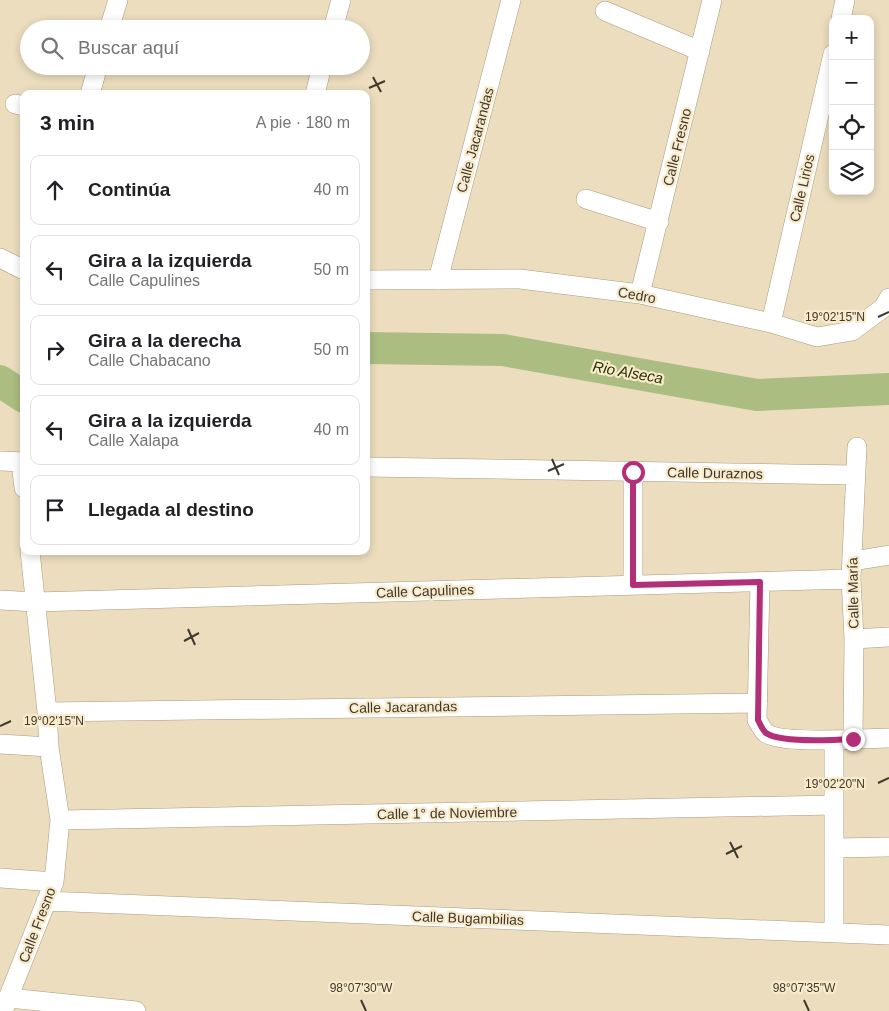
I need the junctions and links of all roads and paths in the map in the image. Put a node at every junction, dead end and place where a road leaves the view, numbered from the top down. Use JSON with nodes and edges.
{"nodes":[{"id":1,"x":118,"y":0,"type":"edge"},
{"id":2,"x":341,"y":0,"type":"edge"},
{"id":3,"x":511,"y":0,"type":"edge"},
{"id":4,"x":712,"y":0,"type":"edge"},
{"id":5,"x":845,"y":0,"type":"edge"},
{"id":6,"x":605,"y":11,"type":"dead end"},
{"id":7,"x":842,"y":15,"type":"edge"},
{"id":8,"x":112,"y":20,"type":"edge"},
{"id":9,"x":335,"y":20,"type":"edge"},
{"id":10,"x":700,"y":51,"type":"junction"},
{"id":11,"x":832,"y":60,"type":"edge"},
{"id":12,"x":95,"y":75,"type":"edge"},
{"id":13,"x":320,"y":75,"type":"edge"},
{"id":14,"x":91,"y":90,"type":"edge"},
{"id":15,"x":316,"y":90,"type":"edge"},
{"id":16,"x":586,"y":199,"type":"dead end"},
{"id":17,"x":659,"y":222,"type":"junction"},
{"id":18,"x":0,"y":258,"type":"edge"},
{"id":19,"x":20,"y":268,"type":"edge"},
{"id":20,"x":370,"y":280,"type":"edge"},
{"id":21,"x":438,"y":280,"type":"junction"},
{"id":22,"x":640,"y":294,"type":"junction"},
{"id":23,"x":889,"y":298,"type":"edge"},
{"id":24,"x":771,"y":323,"type":"junction"},
{"id":25,"x":857,"y":447,"type":"dead end"},
{"id":26,"x":0,"y":461,"type":"edge"},
{"id":27,"x":20,"y":462,"type":"edge"},
{"id":28,"x":370,"y":467,"type":"edge"},
{"id":29,"x":633,"y":472,"type":"junction"},
{"id":30,"x":854,"y":475,"type":"junction"},
{"id":31,"x":30,"y":555,"type":"edge"},
{"id":32,"x":889,"y":555,"type":"edge"},
{"id":33,"x":852,"y":570,"type":"junction"},
{"id":34,"x":760,"y":582,"type":"junction"},
{"id":35,"x":633,"y":585,"type":"junction"},
{"id":36,"x":0,"y":600,"type":"edge"},
{"id":37,"x":36,"y":602,"type":"junction"},
{"id":38,"x":889,"y":637,"type":"edge"},
{"id":39,"x":854,"y":639,"type":"junction"},
{"id":40,"x":758,"y":703,"type":"junction"},
{"id":41,"x":47,"y":712,"type":"junction"},
{"id":42,"x":889,"y":738,"type":"edge"},
{"id":43,"x":853,"y":739,"type":"junction"},
{"id":44,"x":834,"y":740,"type":"junction"},
{"id":45,"x":0,"y":744,"type":"edge"},
{"id":46,"x":49,"y":747,"type":"junction"},
{"id":47,"x":834,"y":805,"type":"junction"},
{"id":48,"x":60,"y":820,"type":"junction"},
{"id":49,"x":889,"y":847,"type":"edge"},
{"id":50,"x":835,"y":848,"type":"junction"},
{"id":51,"x":0,"y":878,"type":"edge"},
{"id":52,"x":54,"y":882,"type":"junction"},
{"id":53,"x":46,"y":901,"type":"junction"},
{"id":54,"x":834,"y":933,"type":"junction"},
{"id":55,"x":889,"y":935,"type":"edge"},
{"id":56,"x":6,"y":1004,"type":"edge"},
{"id":57,"x":136,"y":1011,"type":"edge"}],
"edges":[{"from":1,"to":8,"type":"street"},
{"from":2,"to":9,"type":"street"},
{"from":3,"to":21,"type":"street","name":"Calle Jacarandas"},
{"from":4,"to":10,"type":"street","name":"Calle Fresno"},
{"from":5,"to":7,"type":"street"},
{"from":6,"to":10,"type":"street"},
{"from":10,"to":17,"type":"street","name":"Calle Fresno"},
{"from":11,"to":24,"type":"street","name":"Calle Lirios"},
{"from":12,"to":14,"type":"street"},
{"from":13,"to":15,"type":"street"},
{"from":16,"to":17,"type":"street"},
{"from":17,"to":22,"type":"street","name":"Calle Fresno"},
{"from":18,"to":19,"type":"street"},
{"from":20,"to":21,"type":"street","name":"Cedro"},
{"from":21,"to":22,"type":"street","name":"Cedro"},
{"from":22,"to":24,"type":"street","name":"Cedro"},
{"from":23,"to":24,"type":"street","name":"Cedro"},
{"from":25,"to":30,"type":"street","name":"Calle María"},
{"from":26,"to":27,"type":"street"},
{"from":28,"to":29,"type":"street","name":"Calle Duraznos"},
{"from":29,"to":30,"type":"street","name":"Calle Duraznos"},
{"from":29,"to":35,"type":"street"},
{"from":30,"to":33,"type":"street","name":"Calle María"},
{"from":31,"to":37,"type":"street","name":"Calle Fresno"},
{"from":32,"to":33,"type":"street","name":"Calle Capulines"},
{"from":33,"to":34,"type":"street","name":"Calle Capulines"},
{"from":33,"to":39,"type":"street","name":"Calle María"},
{"from":34,"to":35,"type":"street","name":"Calle Capulines"},
{"from":34,"to":40,"type":"street"},
{"from":35,"to":37,"type":"street","name":"Calle Capulines"},
{"from":36,"to":37,"type":"street","name":"Calle Capulines"},
{"from":37,"to":41,"type":"street","name":"Calle Fresno"},
{"from":38,"to":39,"type":"street"},
{"from":39,"to":43,"type":"street","name":"Calle María"},
{"from":40,"to":41,"type":"street","name":"Calle Jacarandas"},
{"from":40,"to":44,"type":"street"},
{"from":41,"to":46,"type":"street","name":"Calle Fresno"},
{"from":42,"to":43,"type":"street"},
{"from":43,"to":44,"type":"street"},
{"from":44,"to":47,"type":"street"},
{"from":45,"to":46,"type":"street"},
{"from":46,"to":48,"type":"street","name":"Calle Fresno"},
{"from":47,"to":48,"type":"street","name":"Calle 1° de Noviembre"},
{"from":47,"to":50,"type":"street"},
{"from":48,"to":52,"type":"street","name":"Calle Fresno"},
{"from":49,"to":50,"type":"street"},
{"from":50,"to":54,"type":"street"},
{"from":51,"to":52,"type":"street"},
{"from":52,"to":53,"type":"street","name":"Calle Fresno"},
{"from":53,"to":54,"type":"street","name":"Calle Bugambilias"},
{"from":53,"to":56,"type":"street","name":"Calle Fresno"},
{"from":54,"to":55,"type":"street","name":"Calle Bugambilias"},
{"from":56,"to":57,"type":"street"}]}
